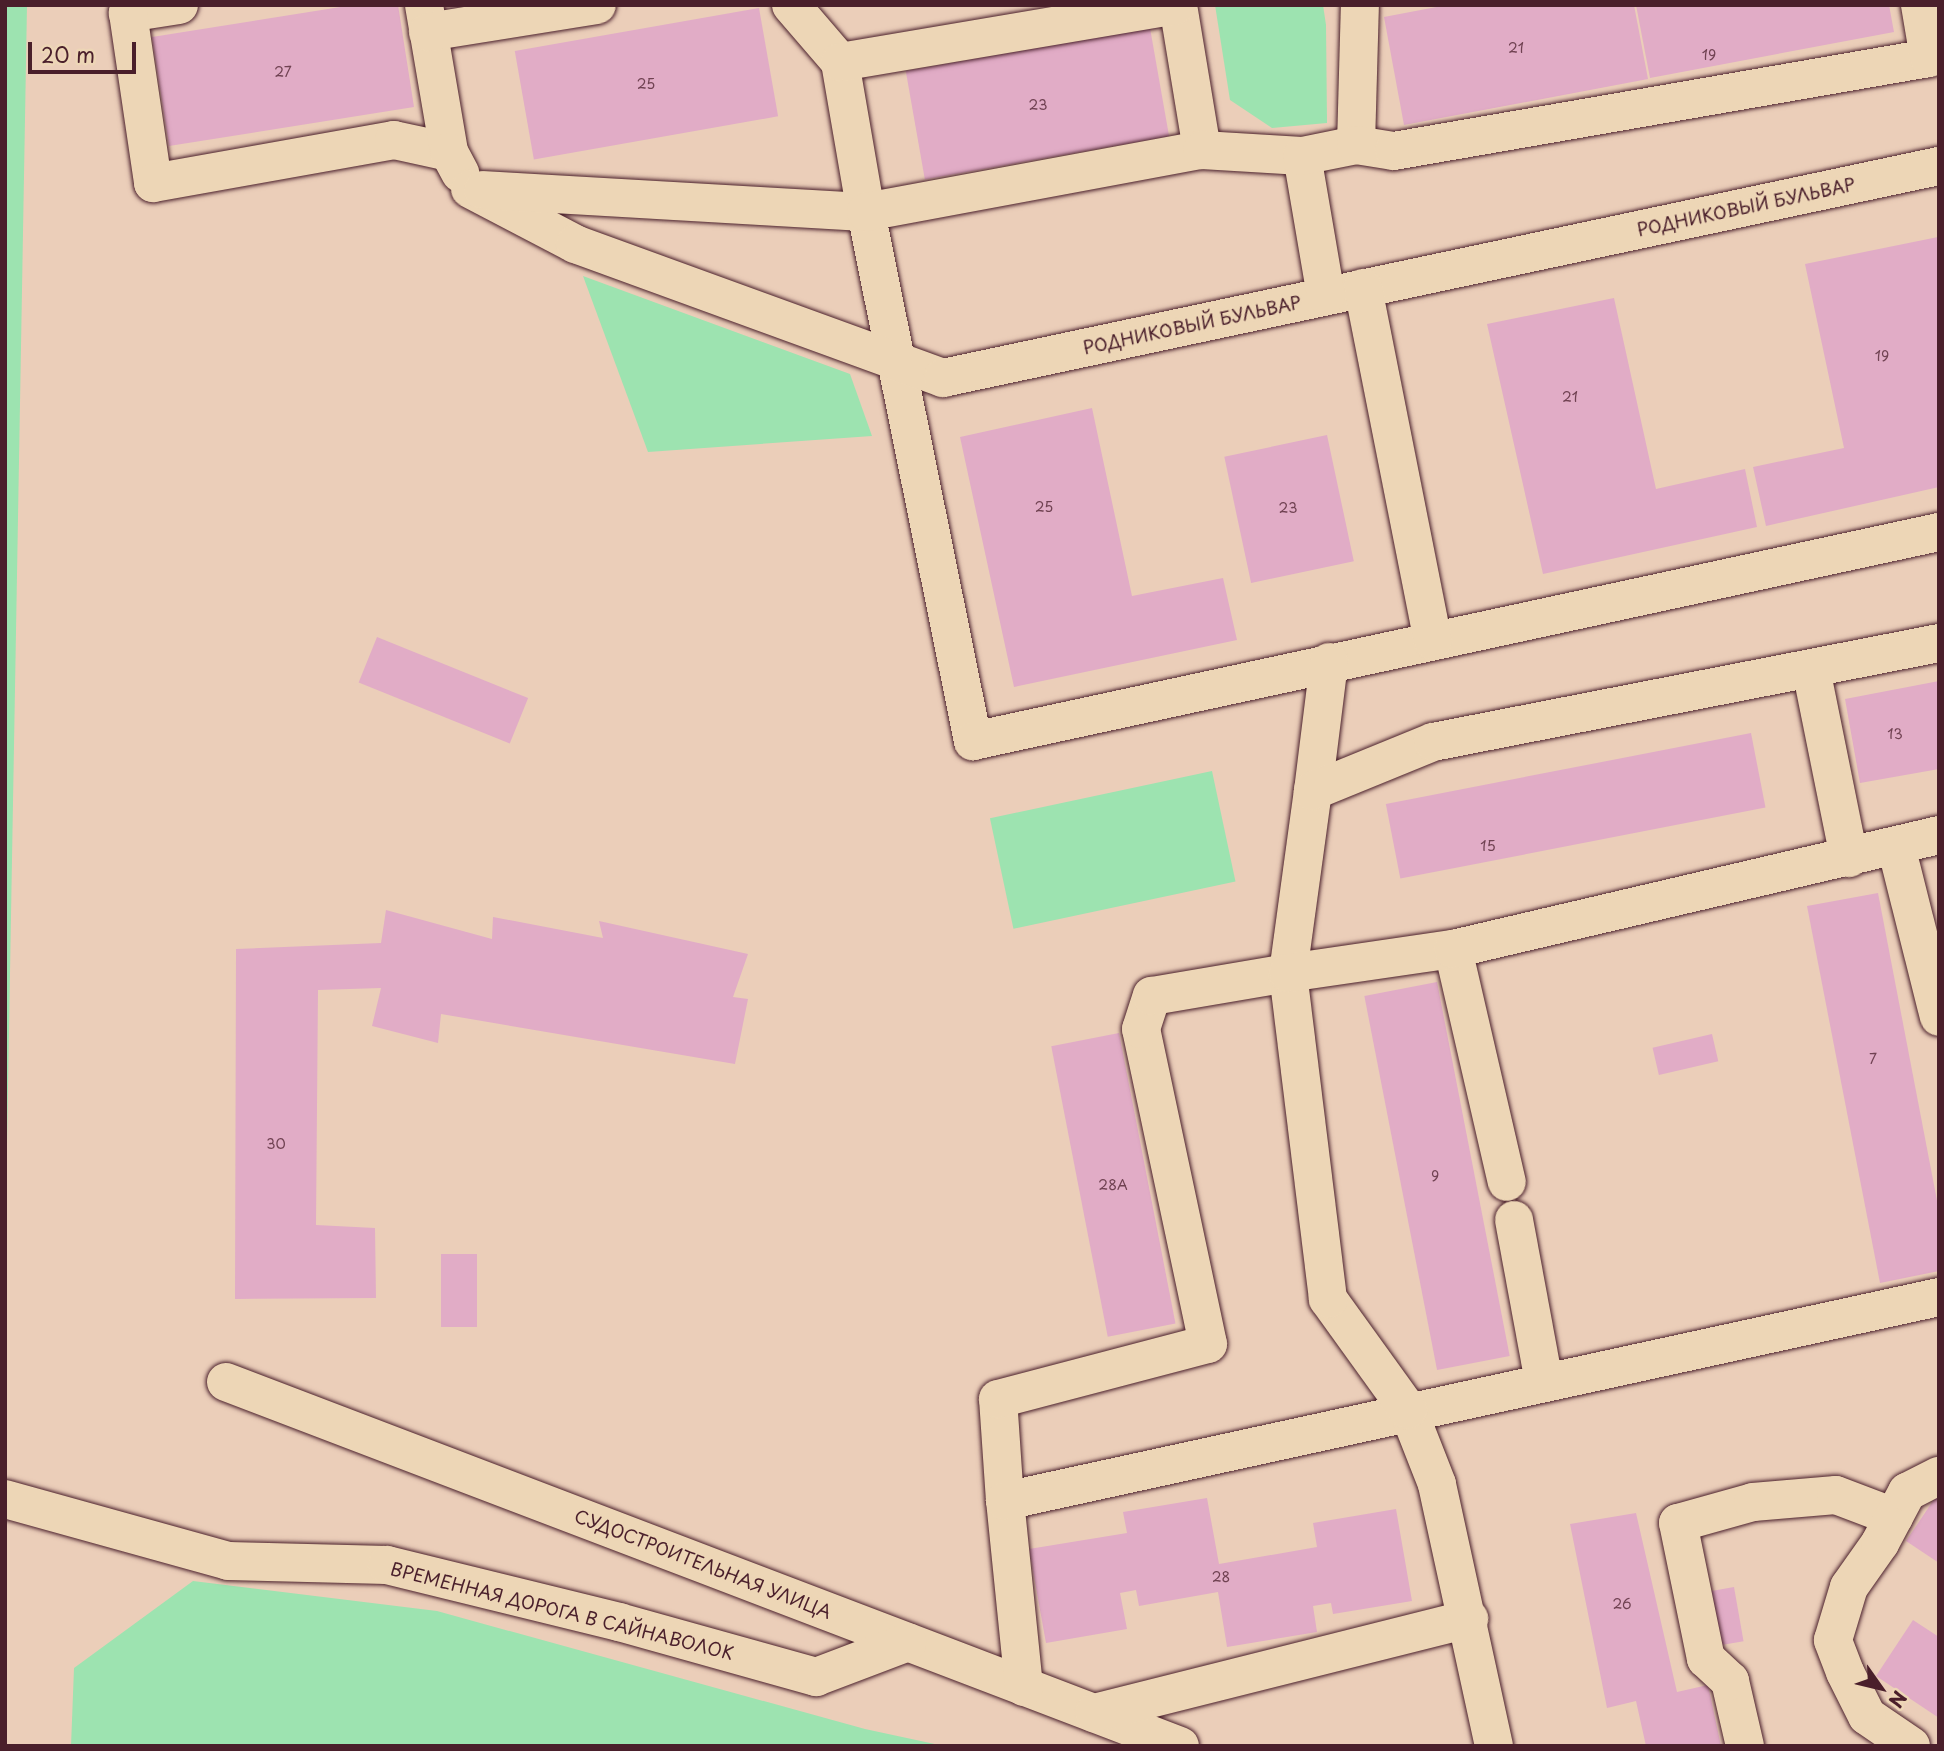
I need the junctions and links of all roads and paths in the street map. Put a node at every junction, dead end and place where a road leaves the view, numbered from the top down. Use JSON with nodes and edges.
{"nodes":[{"id":1,"x":179,"y":5,"type":"edge"},
{"id":2,"x":597,"y":5,"type":"edge"},
{"id":3,"x":791,"y":5,"type":"edge"},
{"id":4,"x":1177,"y":5,"type":"edge"},
{"id":5,"x":1360,"y":5,"type":"edge"},
{"id":6,"x":1920,"y":5,"type":"edge"},
{"id":7,"x":426,"y":19,"type":"edge"},
{"id":8,"x":840,"y":62,"type":"junction"},
{"id":9,"x":1356,"y":145,"type":"junction"},
{"id":10,"x":1202,"y":150,"type":"junction"},
{"id":11,"x":449,"y":152,"type":"junction"},
{"id":12,"x":1302,"y":156,"type":"junction"},
{"id":13,"x":1939,"y":166,"type":"edge"},
{"id":14,"x":470,"y":190,"type":"junction"},
{"id":15,"x":866,"y":212,"type":"junction"},
{"id":16,"x":1363,"y":288,"type":"junction"},
{"id":17,"x":1326,"y":296,"type":"junction"},
{"id":18,"x":897,"y":361,"type":"junction"},
{"id":19,"x":1939,"y":532,"type":"edge"},
{"id":20,"x":1433,"y":641,"type":"junction"},
{"id":21,"x":1939,"y":643,"type":"edge"},
{"id":22,"x":1329,"y":662,"type":"junction"},
{"id":23,"x":1811,"y":669,"type":"junction"},
{"id":24,"x":1313,"y":791,"type":"junction"},
{"id":25,"x":1939,"y":835,"type":"edge"},
{"id":26,"x":1896,"y":846,"type":"junction"},
{"id":27,"x":1849,"y":858,"type":"junction"},
{"id":28,"x":1453,"y":949,"type":"junction"},
{"id":29,"x":1288,"y":973,"type":"junction"},
{"id":30,"x":1939,"y":1017,"type":"edge"},
{"id":31,"x":1507,"y":1182,"type":"dead end"},
{"id":32,"x":1514,"y":1220,"type":"dead end"},
{"id":33,"x":1939,"y":1297,"type":"edge"},
{"id":34,"x":226,"y":1382,"type":"dead end"},
{"id":35,"x":1544,"y":1382,"type":"junction"},
{"id":36,"x":1408,"y":1410,"type":"junction"},
{"id":37,"x":1939,"y":1476,"type":"edge"},
{"id":38,"x":5,"y":1499,"type":"edge"},
{"id":39,"x":1005,"y":1501,"type":"junction"},
{"id":40,"x":1894,"y":1517,"type":"junction"},
{"id":41,"x":1469,"y":1619,"type":"junction"},
{"id":42,"x":908,"y":1642,"type":"junction"},
{"id":43,"x":1024,"y":1686,"type":"junction"},
{"id":44,"x":1094,"y":1713,"type":"junction"},
{"id":45,"x":1180,"y":1746,"type":"edge"},
{"id":46,"x":1494,"y":1746,"type":"edge"},
{"id":47,"x":1745,"y":1746,"type":"edge"},
{"id":48,"x":1911,"y":1746,"type":"edge"}],
"edges":[{"from":1,"to":11,"type":"street"},
{"from":2,"to":7,"type":"street"},
{"from":3,"to":8,"type":"street"},
{"from":4,"to":8,"type":"street"},
{"from":4,"to":10,"type":"street"},
{"from":5,"to":9,"type":"street"},
{"from":6,"to":9,"type":"street"},
{"from":7,"to":11,"type":"street"},
{"from":8,"to":15,"type":"street"},
{"from":9,"to":12,"type":"street"},
{"from":10,"to":12,"type":"street"},
{"from":10,"to":15,"type":"street"},
{"from":11,"to":14,"type":"street"},
{"from":12,"to":17,"type":"street"},
{"from":13,"to":16,"type":"street","name":"РОДНИКОВЫЙ БУЛЬВАР"},
{"from":14,"to":15,"type":"street"},
{"from":14,"to":18,"type":"street","name":"РОДНИКОВЫЙ БУЛЬВАР"},
{"from":15,"to":18,"type":"street"},
{"from":16,"to":17,"type":"street","name":"РОДНИКОВЫЙ БУЛЬВАР"},
{"from":16,"to":20,"type":"street"},
{"from":17,"to":18,"type":"street","name":"РОДНИКОВЫЙ БУЛЬВАР"},
{"from":18,"to":22,"type":"street"},
{"from":19,"to":20,"type":"street"},
{"from":20,"to":22,"type":"street"},
{"from":21,"to":23,"type":"street"},
{"from":22,"to":24,"type":"street"},
{"from":23,"to":24,"type":"street"},
{"from":23,"to":27,"type":"street"},
{"from":24,"to":29,"type":"street"},
{"from":25,"to":26,"type":"street"},
{"from":26,"to":27,"type":"street"},
{"from":26,"to":30,"type":"street"},
{"from":27,"to":28,"type":"street"},
{"from":28,"to":29,"type":"street"},
{"from":28,"to":31,"type":"street"},
{"from":29,"to":36,"type":"street"},
{"from":29,"to":39,"type":"street"},
{"from":32,"to":35,"type":"street"},
{"from":33,"to":35,"type":"street"},
{"from":34,"to":42,"type":"street","name":"СУДОСТРОИТЕЛЬНАЯ УЛИЦА"},
{"from":35,"to":36,"type":"street"},
{"from":36,"to":39,"type":"street"},
{"from":36,"to":41,"type":"street"},
{"from":37,"to":40,"type":"street"},
{"from":38,"to":42,"type":"street","name":"ВРЕМЕННАЯ ДОРОГА В САЙНАВОЛОК"},
{"from":39,"to":43,"type":"street"},
{"from":40,"to":47,"type":"street"},
{"from":40,"to":48,"type":"street"},
{"from":41,"to":44,"type":"street"},
{"from":41,"to":46,"type":"street"},
{"from":42,"to":43,"type":"street","name":"СУДОСТРОИТЕЛЬНАЯ УЛИЦА"},
{"from":43,"to":44,"type":"street","name":"СУДОСТРОИТЕЛЬНАЯ УЛИЦА"},
{"from":44,"to":45,"type":"street","name":"СУДОСТРОИТЕЛЬНАЯ УЛИЦА"}]}
